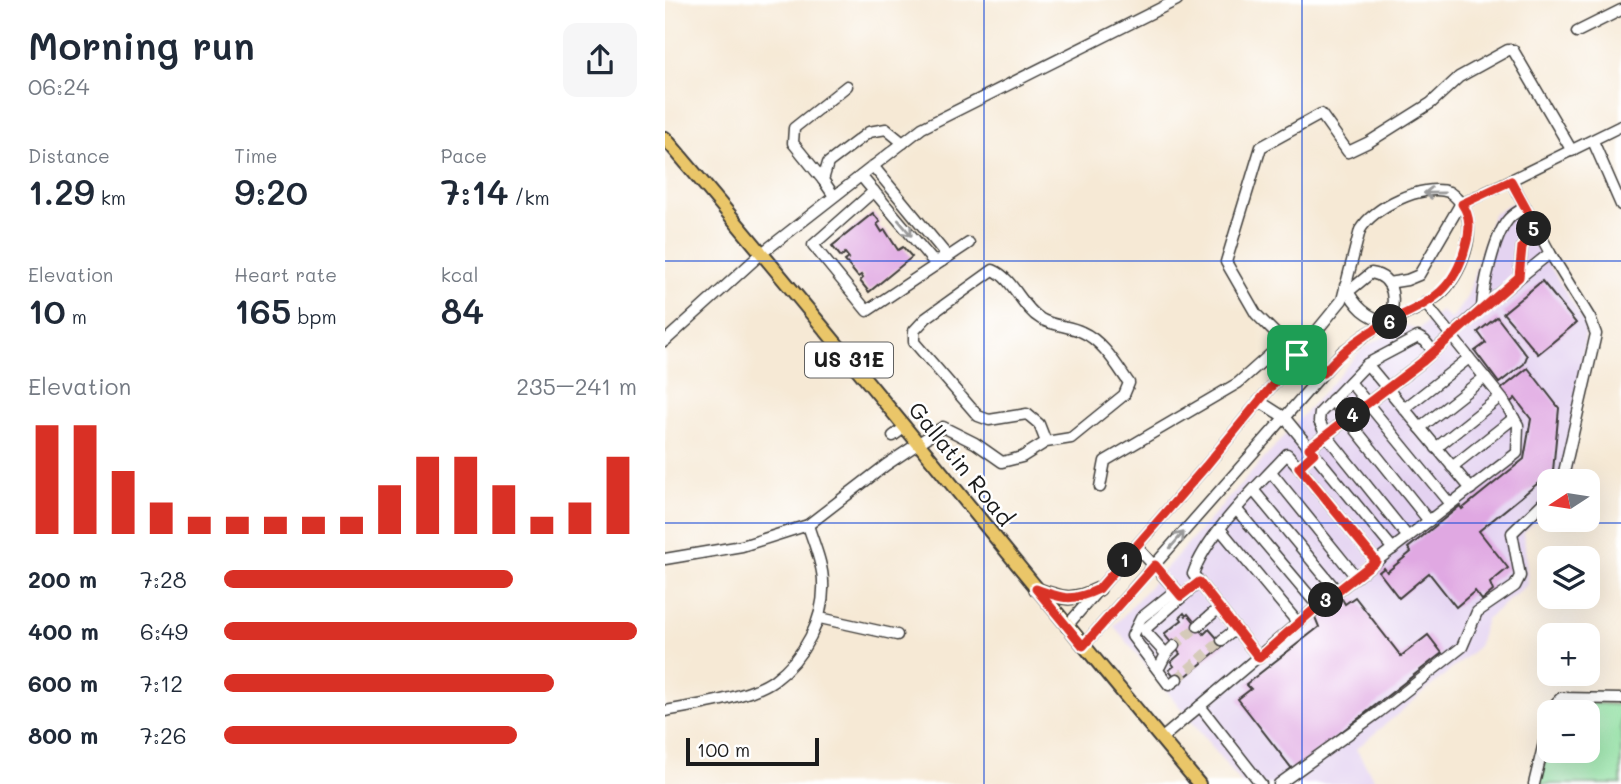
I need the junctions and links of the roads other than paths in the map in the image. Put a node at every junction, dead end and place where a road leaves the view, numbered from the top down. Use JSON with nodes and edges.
{"nodes":[{"id":1,"x":1177,"y":0,"type":"edge"},
{"id":2,"x":1621,"y":10,"type":"edge"},
{"id":3,"x":1577,"y":32,"type":"dead end"},
{"id":4,"x":847,"y":86,"type":"dead end"},
{"id":5,"x":1621,"y":126,"type":"edge"},
{"id":6,"x":665,"y":138,"type":"edge"},
{"id":7,"x":1593,"y":141,"type":"junction"},
{"id":8,"x":903,"y":143,"type":"junction"},
{"id":9,"x":1572,"y":151,"type":"junction"},
{"id":10,"x":873,"y":166,"type":"junction"},
{"id":11,"x":861,"y":176,"type":"junction"},
{"id":12,"x":823,"y":180,"type":"junction"},
{"id":13,"x":1511,"y":181,"type":"junction"},
{"id":14,"x":874,"y":191,"type":"junction"},
{"id":15,"x":834,"y":196,"type":"junction"},
{"id":16,"x":1620,"y":203,"type":"edge"},
{"id":17,"x":1461,"y":204,"type":"junction"},
{"id":18,"x":1525,"y":207,"type":"junction"},
{"id":19,"x":1536,"y":227,"type":"junction"},
{"id":20,"x":969,"y":243,"type":"dead end"},
{"id":21,"x":762,"y":253,"type":"junction"},
{"id":22,"x":1550,"y":253,"type":"junction"},
{"id":23,"x":942,"y":261,"type":"junction"},
{"id":24,"x":1519,"y":277,"type":"junction"},
{"id":25,"x":1388,"y":283,"type":"junction"},
{"id":26,"x":1347,"y":289,"type":"junction"},
{"id":27,"x":1425,"y":303,"type":"junction"},
{"id":28,"x":1482,"y":308,"type":"junction"},
{"id":29,"x":1389,"y":323,"type":"junction"},
{"id":30,"x":1451,"y":335,"type":"junction"},
{"id":31,"x":665,"y":341,"type":"edge"},
{"id":32,"x":1284,"y":342,"type":"junction"},
{"id":33,"x":1433,"y":351,"type":"junction"},
{"id":34,"x":1297,"y":355,"type":"junction"},
{"id":35,"x":1469,"y":358,"type":"junction"},
{"id":36,"x":1367,"y":363,"type":"junction"},
{"id":37,"x":1323,"y":373,"type":"junction"},
{"id":38,"x":1485,"y":377,"type":"junction"},
{"id":39,"x":1350,"y":382,"type":"junction"},
{"id":40,"x":1387,"y":388,"type":"junction"},
{"id":41,"x":1500,"y":397,"type":"junction"},
{"id":42,"x":1332,"y":400,"type":"junction"},
{"id":43,"x":1259,"y":401,"type":"junction"},
{"id":44,"x":1368,"y":404,"type":"junction"},
{"id":45,"x":1404,"y":409,"type":"junction"},
{"id":46,"x":1283,"y":417,"type":"junction"},
{"id":47,"x":1514,"y":418,"type":"junction"},
{"id":48,"x":1347,"y":419,"type":"junction"},
{"id":49,"x":904,"y":428,"type":"junction"},
{"id":50,"x":1420,"y":428,"type":"junction"},
{"id":51,"x":1327,"y":435,"type":"junction"},
{"id":52,"x":893,"y":436,"type":"dead end"},
{"id":53,"x":1046,"y":442,"type":"junction"},
{"id":54,"x":917,"y":443,"type":"junction"},
{"id":55,"x":1436,"y":448,"type":"junction"},
{"id":56,"x":1311,"y":451,"type":"junction"},
{"id":57,"x":1299,"y":467,"type":"junction"},
{"id":58,"x":1452,"y":467,"type":"junction"},
{"id":59,"x":1565,"y":469,"type":"edge"},
{"id":60,"x":1271,"y":472,"type":"junction"},
{"id":61,"x":1100,"y":487,"type":"dead end"},
{"id":62,"x":1471,"y":489,"type":"junction"},
{"id":63,"x":1254,"y":491,"type":"junction"},
{"id":64,"x":1450,"y":504,"type":"junction"},
{"id":65,"x":1537,"y":509,"type":"edge"},
{"id":66,"x":1237,"y":510,"type":"junction"},
{"id":67,"x":1429,"y":521,"type":"junction"},
{"id":68,"x":808,"y":525,"type":"junction"},
{"id":69,"x":1220,"y":529,"type":"junction"},
{"id":70,"x":1408,"y":537,"type":"junction"},
{"id":71,"x":1136,"y":546,"type":"junction"},
{"id":72,"x":1393,"y":548,"type":"junction"},
{"id":73,"x":665,"y":559,"type":"edge"},
{"id":74,"x":1376,"y":561,"type":"junction"},
{"id":75,"x":1155,"y":565,"type":"junction"},
{"id":76,"x":1356,"y":577,"type":"junction"},
{"id":77,"x":1199,"y":582,"type":"junction"},
{"id":78,"x":1036,"y":589,"type":"junction"},
{"id":79,"x":1099,"y":589,"type":"junction"},
{"id":80,"x":1337,"y":591,"type":"junction"},
{"id":81,"x":1178,"y":593,"type":"junction"},
{"id":82,"x":1318,"y":606,"type":"junction"},
{"id":83,"x":1219,"y":608,"type":"junction"},
{"id":84,"x":820,"y":618,"type":"junction"},
{"id":85,"x":1298,"y":623,"type":"junction"},
{"id":86,"x":1066,"y":626,"type":"junction"},
{"id":87,"x":1198,"y":626,"type":"tunnel mouth"},
{"id":88,"x":1236,"y":629,"type":"junction"},
{"id":89,"x":897,"y":635,"type":"dead end"},
{"id":90,"x":1222,"y":640,"type":"tunnel mouth"},
{"id":91,"x":1083,"y":646,"type":"junction"},
{"id":92,"x":1174,"y":646,"type":"tunnel mouth"},
{"id":93,"x":1166,"y":654,"type":"junction"},
{"id":94,"x":1259,"y":658,"type":"junction"},
{"id":95,"x":1160,"y":670,"type":"junction"},
{"id":96,"x":1177,"y":679,"type":"dead end"},
{"id":97,"x":1621,"y":699,"type":"edge"},
{"id":98,"x":1559,"y":700,"type":"edge"},
{"id":99,"x":1200,"y":706,"type":"junction"},
{"id":100,"x":665,"y":711,"type":"edge"},
{"id":101,"x":1161,"y":739,"type":"junction"},
{"id":102,"x":1539,"y":763,"type":"edge"},
{"id":103,"x":1199,"y":784,"type":"edge"},
{"id":104,"x":1261,"y":784,"type":"edge"},
{"id":105,"x":1279,"y":784,"type":"edge"},
{"id":106,"x":1534,"y":784,"type":"edge"}],
"edges":[{"from":1,"to":8,"type":"street"},
{"from":2,"to":3,"type":"street"},
{"from":4,"to":12,"type":"street"},
{"from":5,"to":7,"type":"street"},
{"from":6,"to":21,"type":"main road","name":"Gallatin Road","number":"US 31E"},
{"from":7,"to":9,"type":"street"},
{"from":7,"to":16,"type":"street"},
{"from":8,"to":10,"type":"street"},
{"from":8,"to":12,"type":"street"},
{"from":9,"to":13,"type":"street"},
{"from":9,"to":32,"type":"street"},
{"from":10,"to":11,"type":"street"},
{"from":10,"to":23,"type":"street"},
{"from":11,"to":14,"type":"street"},
{"from":11,"to":15,"type":"street"},
{"from":12,"to":15,"type":"street"},
{"from":13,"to":17,"type":"street"},
{"from":13,"to":18,"type":"street"},
{"from":14,"to":23,"type":"street","one_way":true},
{"from":14,"to":23,"type":"street"},
{"from":15,"to":21,"type":"street"},
{"from":17,"to":25,"type":"street"},
{"from":17,"to":26,"type":"street","one_way":true},
{"from":17,"to":27,"type":"street"},
{"from":18,"to":19,"type":"street"},
{"from":18,"to":28,"type":"street"},
{"from":19,"to":22,"type":"street"},
{"from":19,"to":24,"type":"street"},
{"from":20,"to":23,"type":"street"},
{"from":21,"to":31,"type":"street"},
{"from":21,"to":49,"type":"main road","name":"Gallatin Road","number":"US 31E"},
{"from":22,"to":24,"type":"street"},
{"from":22,"to":59,"type":"street"},
{"from":24,"to":28,"type":"street"},
{"from":25,"to":26,"type":"street"},
{"from":25,"to":29,"type":"street"},
{"from":26,"to":29,"type":"street"},
{"from":26,"to":34,"type":"street"},
{"from":27,"to":29,"type":"street"},
{"from":27,"to":30,"type":"street"},
{"from":28,"to":30,"type":"street"},
{"from":29,"to":37,"type":"street"},
{"from":30,"to":33,"type":"street"},
{"from":30,"to":35,"type":"street"},
{"from":32,"to":34,"type":"street"},
{"from":32,"to":61,"type":"street"},
{"from":33,"to":36,"type":"street"},
{"from":33,"to":40,"type":"street"},
{"from":34,"to":37,"type":"street"},
{"from":34,"to":43,"type":"street"},
{"from":35,"to":38,"type":"street"},
{"from":35,"to":45,"type":"street"},
{"from":36,"to":39,"type":"street"},
{"from":36,"to":40,"type":"street"},
{"from":37,"to":46,"type":"street"},
{"from":38,"to":41,"type":"street"},
{"from":38,"to":50,"type":"street"},
{"from":39,"to":42,"type":"street"},
{"from":39,"to":44,"type":"street"},
{"from":40,"to":44,"type":"street"},
{"from":40,"to":45,"type":"street"},
{"from":41,"to":47,"type":"street"},
{"from":41,"to":55,"type":"street"},
{"from":42,"to":48,"type":"street"},
{"from":42,"to":51,"type":"street"},
{"from":43,"to":46,"type":"street"},
{"from":43,"to":71,"type":"street"},
{"from":44,"to":48,"type":"street"},
{"from":44,"to":64,"type":"street"},
{"from":45,"to":50,"type":"street"},
{"from":46,"to":56,"type":"street"},
{"from":75,"to":46,"type":"street","one_way":true},
{"from":47,"to":58,"type":"street"},
{"from":47,"to":62,"type":"street"},
{"from":48,"to":51,"type":"street"},
{"from":48,"to":67,"type":"street"},
{"from":49,"to":52,"type":"street"},
{"from":49,"to":54,"type":"main road","name":"Gallatin Road","number":"US 31E"},
{"from":50,"to":55,"type":"street"},
{"from":51,"to":56,"type":"street"},
{"from":51,"to":70,"type":"street"},
{"from":53,"to":53,"type":"street"},
{"from":53,"to":54,"type":"street"},
{"from":54,"to":68,"type":"street"},
{"from":54,"to":78,"type":"main road","name":"Gallatin Road","number":"US 31E"},
{"from":55,"to":58,"type":"street"},
{"from":56,"to":57,"type":"street"},
{"from":56,"to":72,"type":"street"},
{"from":57,"to":60,"type":"street"},
{"from":57,"to":74,"type":"street"},
{"from":58,"to":62,"type":"street"},
{"from":60,"to":63,"type":"street"},
{"from":60,"to":76,"type":"street"},
{"from":62,"to":64,"type":"street"},
{"from":63,"to":66,"type":"street"},
{"from":63,"to":80,"type":"street"},
{"from":64,"to":67,"type":"street"},
{"from":65,"to":105,"type":"street"},
{"from":66,"to":69,"type":"street"},
{"from":66,"to":82,"type":"street"},
{"from":67,"to":70,"type":"street"},
{"from":68,"to":73,"type":"street"},
{"from":68,"to":84,"type":"street"},
{"from":69,"to":77,"type":"street"},
{"from":69,"to":85,"type":"street"},
{"from":70,"to":72,"type":"street"},
{"from":71,"to":75,"type":"street"},
{"from":71,"to":79,"type":"street"},
{"from":72,"to":74,"type":"street"},
{"from":74,"to":76,"type":"street"},
{"from":75,"to":81,"type":"street"},
{"from":75,"to":91,"type":"street"},
{"from":76,"to":80,"type":"street"},
{"from":77,"to":81,"type":"street"},
{"from":77,"to":83,"type":"street"},
{"from":78,"to":79,"type":"main road"},
{"from":78,"to":86,"type":"main road","name":"Gallatin Road","number":"US 31E"},
{"from":79,"to":86,"type":"street"},
{"from":80,"to":82,"type":"street"},
{"from":81,"to":93,"type":"street"},
{"from":81,"to":95,"type":"street"},
{"from":82,"to":85,"type":"street"},
{"from":83,"to":87,"type":"street"},
{"from":83,"to":88,"type":"street"},
{"from":84,"to":89,"type":"street"},
{"from":84,"to":100,"type":"street"},
{"from":85,"to":94,"type":"street"},
{"from":86,"to":91,"type":"main road","name":"Gallatin Road","number":"US 31E"},
{"from":88,"to":90,"type":"street"},
{"from":88,"to":94,"type":"street"},
{"from":91,"to":101,"type":"main road","name":"Gallatin Road","number":"US 31E"},
{"from":92,"to":93,"type":"street"},
{"from":93,"to":95,"type":"street"},
{"from":94,"to":99,"type":"street"},
{"from":95,"to":96,"type":"street"},
{"from":97,"to":98,"type":"street"},
{"from":99,"to":101,"type":"street"},
{"from":99,"to":104,"type":"street"},
{"from":101,"to":103,"type":"main road","name":"Gallatin Road","number":"US 31E"},
{"from":102,"to":106,"type":"street"}]}
